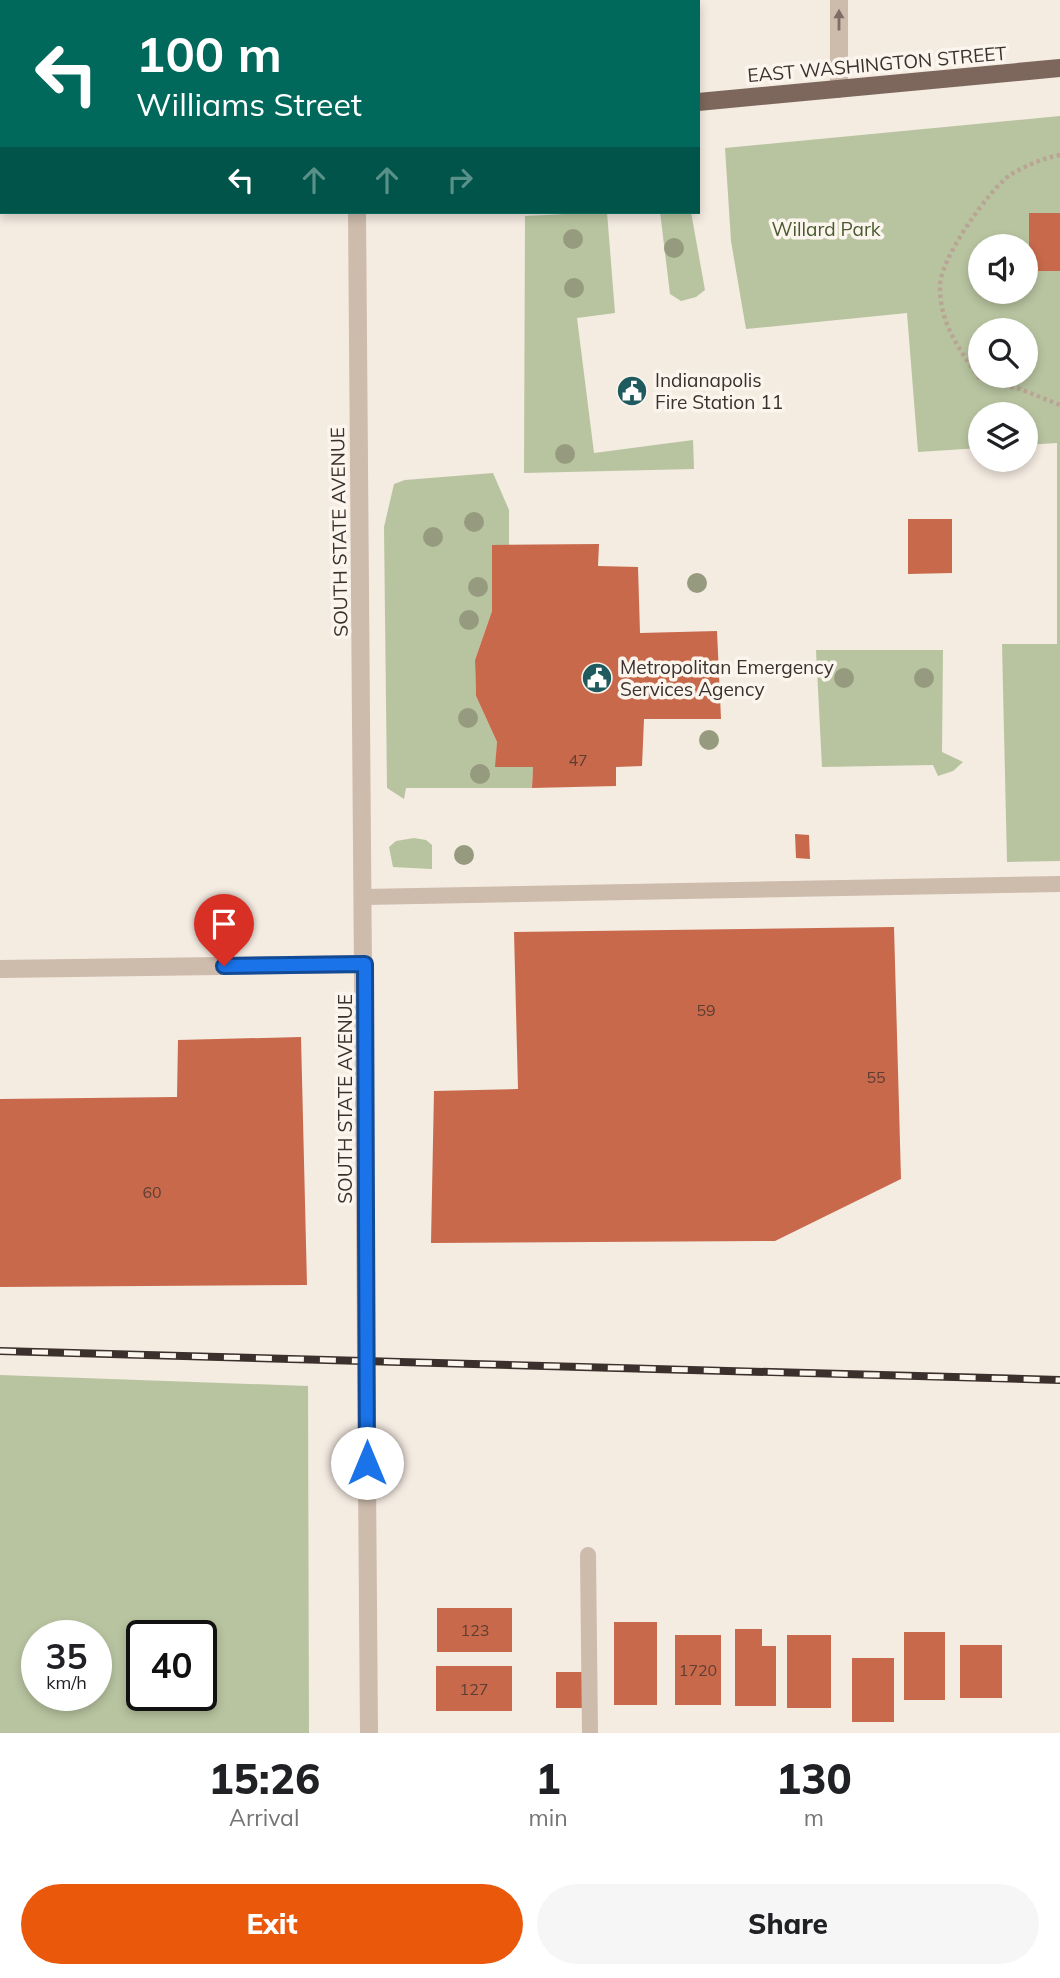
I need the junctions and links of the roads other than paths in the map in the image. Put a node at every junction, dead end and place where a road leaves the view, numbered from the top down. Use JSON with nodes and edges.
{"nodes":[{"id":1,"x":839,"y":0,"type":"edge"},
{"id":2,"x":1060,"y":68,"type":"edge"},
{"id":3,"x":839,"y":89,"type":"junction"},
{"id":4,"x":700,"y":102,"type":"edge"},
{"id":5,"x":357,"y":214,"type":"edge"},
{"id":6,"x":1060,"y":884,"type":"edge"},
{"id":7,"x":364,"y":897,"type":"junction"},
{"id":8,"x":365,"y":964,"type":"junction"},
{"id":9,"x":0,"y":969,"type":"edge"},
{"id":10,"x":588,"y":1555,"type":"dead end"},
{"id":11,"x":369,"y":1733,"type":"edge"},
{"id":12,"x":590,"y":1733,"type":"edge"}],
"edges":[{"from":3,"to":1,"type":"street","one_way":true},
{"from":2,"to":3,"type":"main road","name":"EAST WASHINGTON STREET"},
{"from":3,"to":4,"type":"main road","name":"EAST WASHINGTON STREET"},
{"from":5,"to":7,"type":"street","name":"SOUTH STATE AVENUE"},
{"from":6,"to":7,"type":"lane"},
{"from":7,"to":8,"type":"street","name":"SOUTH STATE AVENUE"},
{"from":8,"to":9,"type":"street"},
{"from":8,"to":11,"type":"street","name":"SOUTH STATE AVENUE"},
{"from":10,"to":12,"type":"lane"}]}
